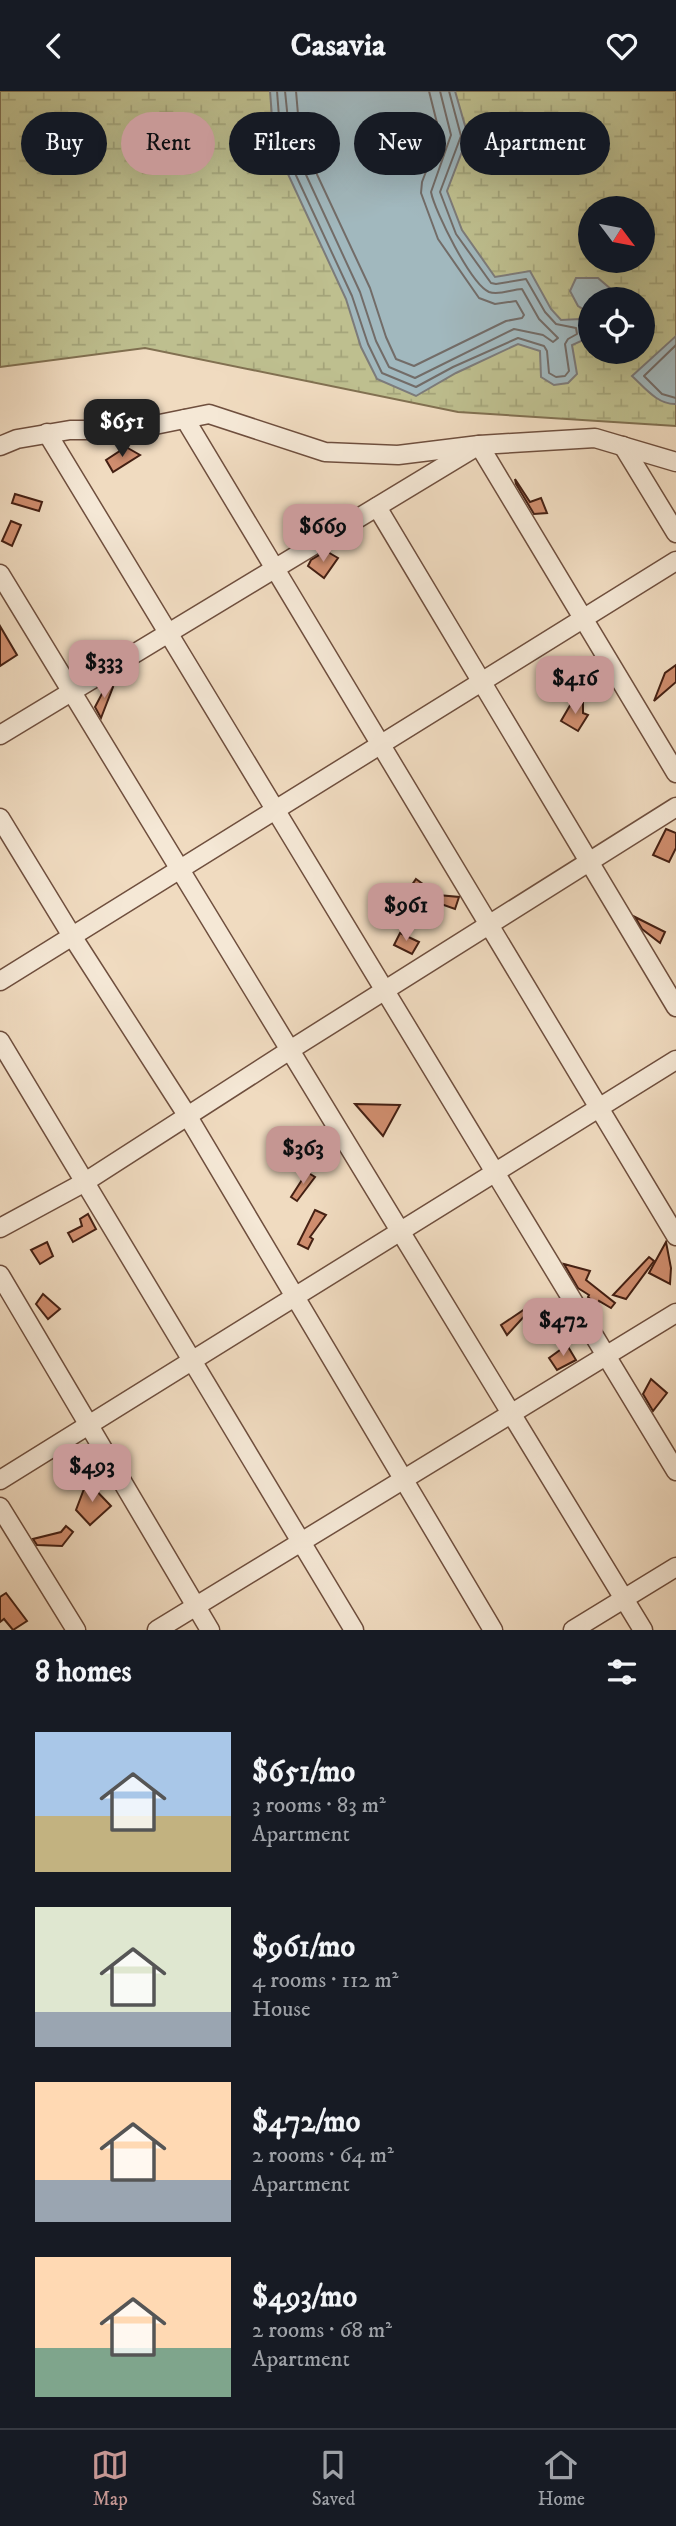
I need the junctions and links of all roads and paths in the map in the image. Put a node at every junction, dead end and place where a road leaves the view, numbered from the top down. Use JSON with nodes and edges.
{"nodes":[{"id":1,"x":185,"y":419,"type":"junction"},
{"id":2,"x":47,"y":433,"type":"junction"},
{"id":3,"x":479,"y":445,"type":"junction"},
{"id":4,"x":0,"y":446,"type":"edge"},
{"id":5,"x":623,"y":446,"type":"junction"},
{"id":6,"x":676,"y":462,"type":"edge"},
{"id":7,"x":377,"y":507,"type":"junction"},
{"id":8,"x":676,"y":533,"type":"edge"},
{"id":9,"x":676,"y":561,"type":"edge"},
{"id":10,"x":275,"y":569,"type":"junction"},
{"id":11,"x":0,"y":574,"type":"edge"},
{"id":12,"x":582,"y":618,"type":"junction"},
{"id":13,"x":169,"y":633,"type":"junction"},
{"id":14,"x":481,"y":681,"type":"junction"},
{"id":15,"x":72,"y":692,"type":"junction"},
{"id":16,"x":0,"y":735,"type":"edge"},
{"id":17,"x":380,"y":744,"type":"junction"},
{"id":18,"x":676,"y":773,"type":"edge"},
{"id":19,"x":676,"y":807,"type":"edge"},
{"id":20,"x":275,"y":810,"type":"junction"},
{"id":21,"x":0,"y":818,"type":"edge"},
{"id":22,"x":589,"y":862,"type":"junction"},
{"id":23,"x":180,"y":869,"type":"junction"},
{"id":24,"x":489,"y":924,"type":"junction"},
{"id":25,"x":72,"y":936,"type":"junction"},
{"id":26,"x":0,"y":981,"type":"edge"},
{"id":27,"x":385,"y":990,"type":"junction"},
{"id":28,"x":676,"y":1007,"type":"edge"},
{"id":29,"x":0,"y":1041,"type":"edge"},
{"id":30,"x":290,"y":1050,"type":"junction"},
{"id":31,"x":676,"y":1060,"type":"edge"},
{"id":32,"x":599,"y":1108,"type":"junction"},
{"id":33,"x":187,"y":1115,"type":"junction"},
{"id":34,"x":495,"y":1172,"type":"junction"},
{"id":35,"x":85,"y":1182,"type":"junction"},
{"id":36,"x":0,"y":1228,"type":"edge"},
{"id":37,"x":400,"y":1230,"type":"junction"},
{"id":38,"x":676,"y":1236,"type":"edge"},
{"id":39,"x":0,"y":1275,"type":"edge"},
{"id":40,"x":295,"y":1295,"type":"junction"},
{"id":41,"x":676,"y":1313,"type":"edge"},
{"id":42,"x":606,"y":1356,"type":"junction"},
{"id":43,"x":192,"y":1360,"type":"junction"},
{"id":44,"x":511,"y":1414,"type":"junction"},
{"id":45,"x":90,"y":1424,"type":"junction"},
{"id":46,"x":676,"y":1471,"type":"edge"},
{"id":47,"x":0,"y":1480,"type":"edge"},
{"id":48,"x":402,"y":1480,"type":"junction"},
{"id":49,"x":0,"y":1507,"type":"edge"},
{"id":50,"x":300,"y":1543,"type":"junction"},
{"id":51,"x":676,"y":1567,"type":"edge"},
{"id":52,"x":624,"y":1599,"type":"junction"},
{"id":53,"x":196,"y":1606,"type":"junction"},
{"id":54,"x":76,"y":1630,"type":"edge"},
{"id":55,"x":157,"y":1630,"type":"edge"},
{"id":56,"x":210,"y":1630,"type":"edge"},
{"id":57,"x":354,"y":1630,"type":"edge"},
{"id":58,"x":493,"y":1630,"type":"edge"},
{"id":59,"x":573,"y":1630,"type":"edge"},
{"id":60,"x":643,"y":1630,"type":"edge"}],
"edges":[{"from":1,"to":2,"type":"street"},
{"from":1,"to":3,"type":"street"},
{"from":1,"to":10,"type":"street"},
{"from":2,"to":4,"type":"street"},
{"from":2,"to":13,"type":"street"},
{"from":3,"to":5,"type":"street"},
{"from":3,"to":7,"type":"street"},
{"from":3,"to":12,"type":"street"},
{"from":5,"to":6,"type":"street"},
{"from":5,"to":8,"type":"street"},
{"from":7,"to":10,"type":"street"},
{"from":7,"to":14,"type":"street"},
{"from":9,"to":12,"type":"street"},
{"from":10,"to":13,"type":"street"},
{"from":10,"to":17,"type":"street"},
{"from":11,"to":15,"type":"street"},
{"from":12,"to":14,"type":"street"},
{"from":12,"to":18,"type":"street"},
{"from":13,"to":15,"type":"street"},
{"from":13,"to":20,"type":"street"},
{"from":14,"to":17,"type":"street"},
{"from":14,"to":22,"type":"street"},
{"from":15,"to":16,"type":"street"},
{"from":15,"to":23,"type":"street"},
{"from":17,"to":20,"type":"street"},
{"from":17,"to":24,"type":"street"},
{"from":19,"to":22,"type":"street"},
{"from":20,"to":23,"type":"street"},
{"from":20,"to":27,"type":"street"},
{"from":21,"to":25,"type":"street"},
{"from":22,"to":24,"type":"street"},
{"from":22,"to":28,"type":"street"},
{"from":23,"to":25,"type":"street"},
{"from":23,"to":30,"type":"street"},
{"from":24,"to":27,"type":"street"},
{"from":24,"to":32,"type":"street"},
{"from":25,"to":26,"type":"street"},
{"from":25,"to":33,"type":"street"},
{"from":27,"to":30,"type":"street"},
{"from":27,"to":34,"type":"street"},
{"from":29,"to":35,"type":"street"},
{"from":30,"to":33,"type":"street"},
{"from":30,"to":37,"type":"street"},
{"from":31,"to":32,"type":"street"},
{"from":32,"to":34,"type":"street"},
{"from":32,"to":38,"type":"street"},
{"from":33,"to":35,"type":"street"},
{"from":33,"to":40,"type":"street"},
{"from":34,"to":37,"type":"street"},
{"from":34,"to":42,"type":"street"},
{"from":35,"to":36,"type":"street"},
{"from":35,"to":43,"type":"street"},
{"from":37,"to":40,"type":"street"},
{"from":37,"to":44,"type":"street"},
{"from":39,"to":45,"type":"street"},
{"from":40,"to":43,"type":"street"},
{"from":40,"to":48,"type":"street"},
{"from":41,"to":42,"type":"street"},
{"from":42,"to":44,"type":"street"},
{"from":42,"to":46,"type":"street"},
{"from":43,"to":45,"type":"street"},
{"from":43,"to":50,"type":"street"},
{"from":44,"to":48,"type":"street"},
{"from":44,"to":52,"type":"street"},
{"from":45,"to":47,"type":"street"},
{"from":45,"to":53,"type":"street"},
{"from":48,"to":50,"type":"street"},
{"from":48,"to":58,"type":"street"},
{"from":49,"to":54,"type":"street"},
{"from":50,"to":53,"type":"street"},
{"from":50,"to":57,"type":"street"},
{"from":51,"to":52,"type":"street"},
{"from":52,"to":59,"type":"street"},
{"from":52,"to":60,"type":"street"},
{"from":53,"to":55,"type":"street"},
{"from":53,"to":56,"type":"street"}]}
